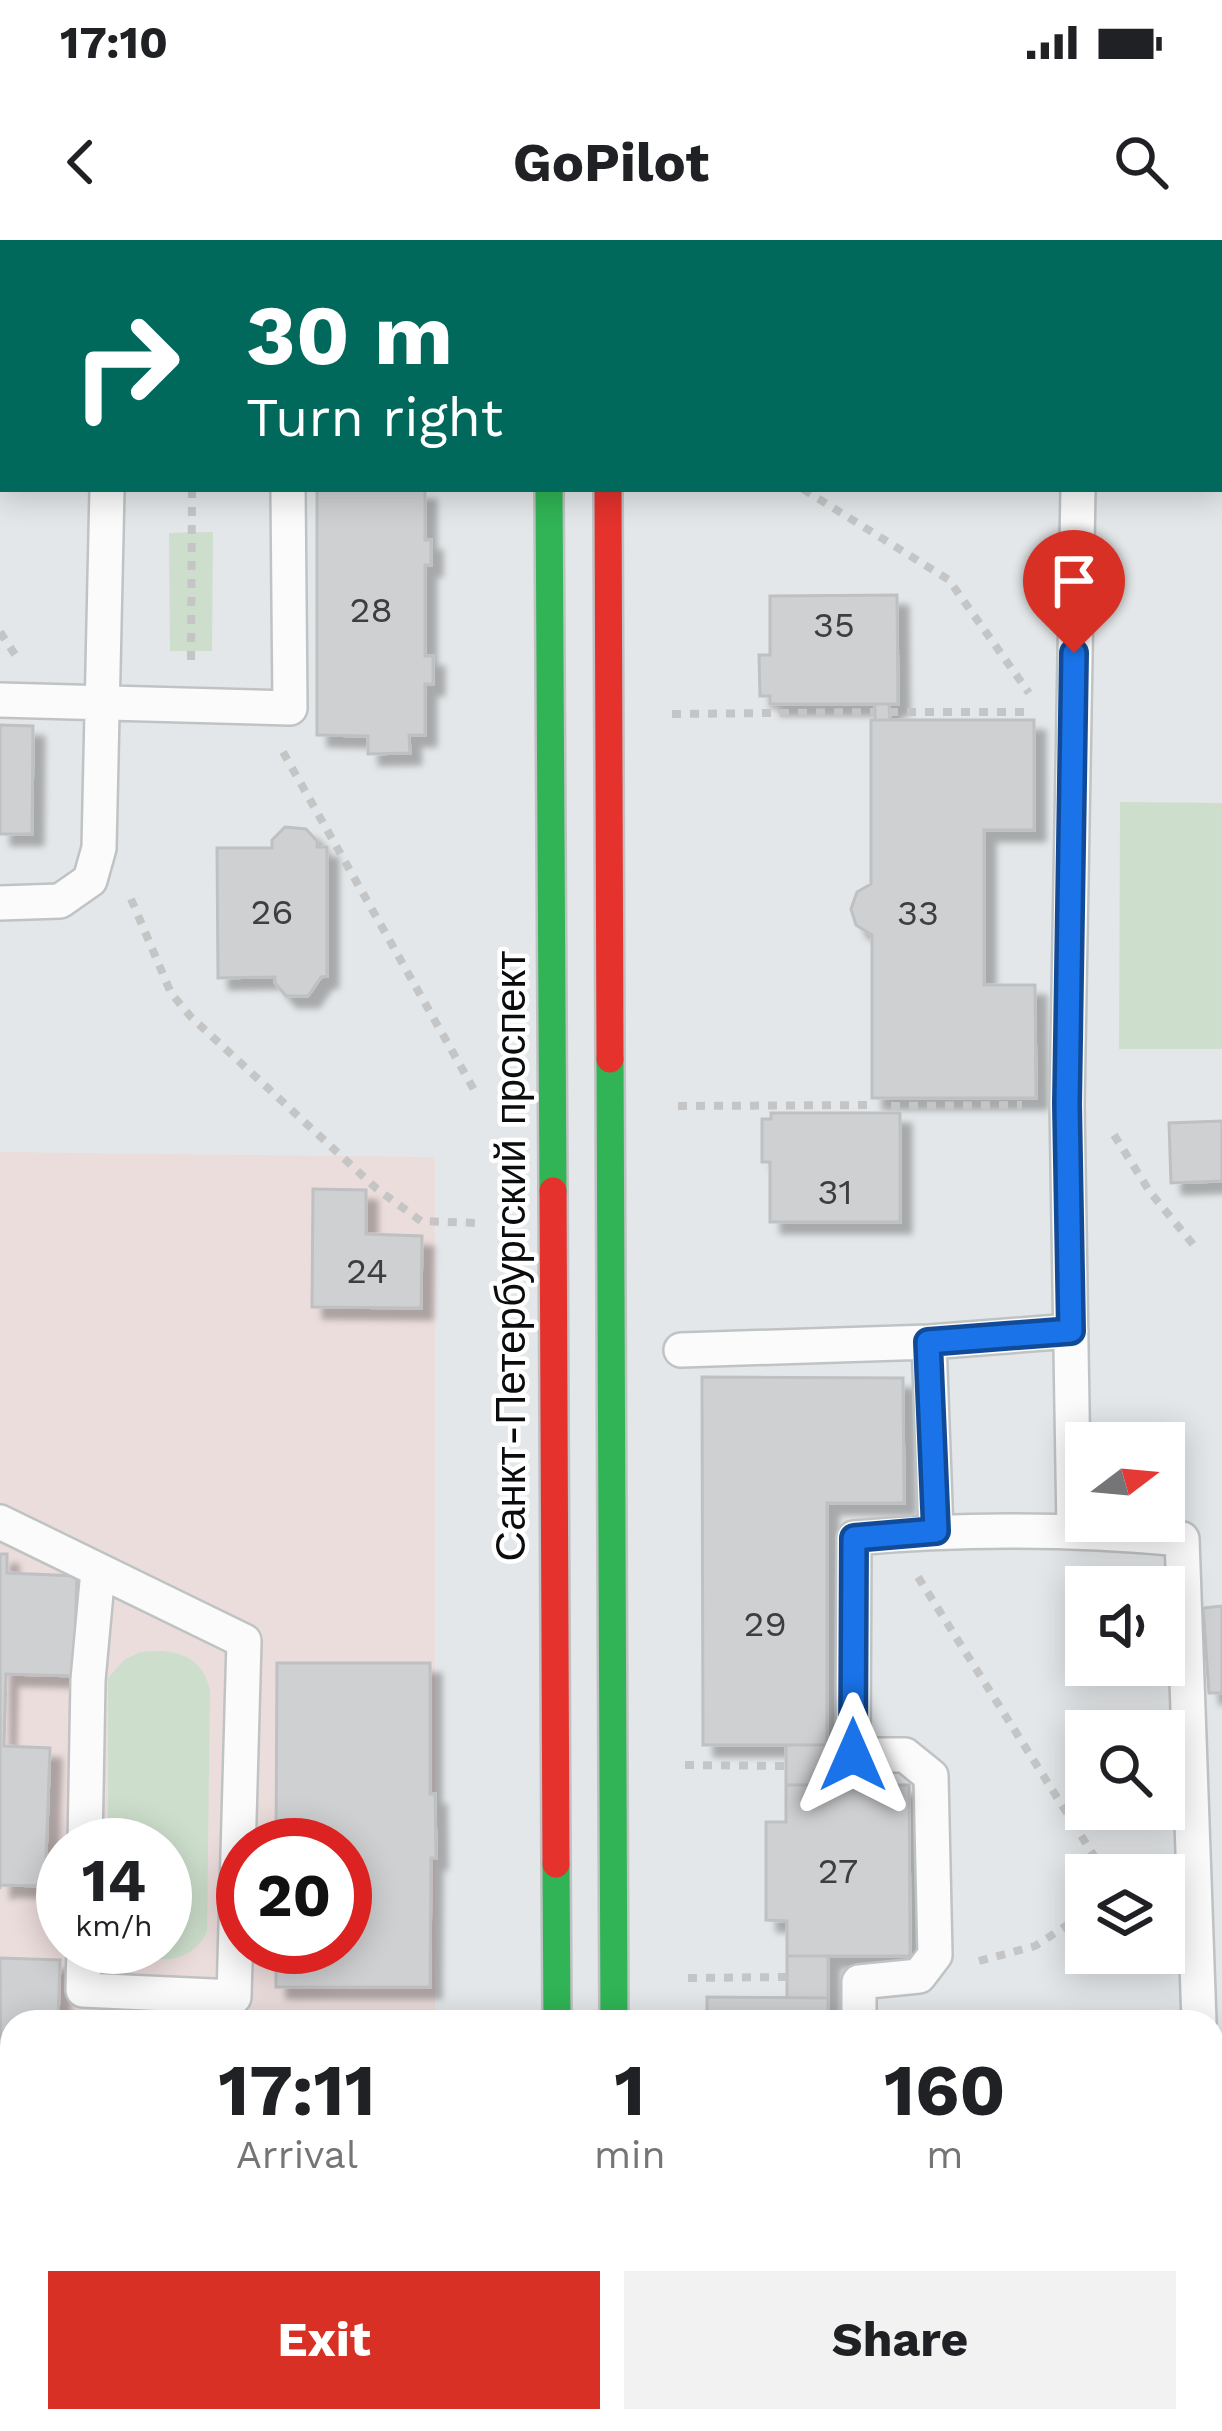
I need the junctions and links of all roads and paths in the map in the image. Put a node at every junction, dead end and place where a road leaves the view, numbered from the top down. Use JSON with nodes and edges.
{"nodes":[{"id":1,"x":107,"y":492,"type":"edge"},
{"id":2,"x":192,"y":492,"type":"edge"},
{"id":3,"x":288,"y":492,"type":"edge"},
{"id":4,"x":549,"y":492,"type":"edge"},
{"id":5,"x":608,"y":492,"type":"edge"},
{"id":6,"x":808,"y":492,"type":"edge"},
{"id":7,"x":1078,"y":492,"type":"edge"},
{"id":8,"x":0,"y":700,"type":"edge"},
{"id":9,"x":101,"y":700,"type":"junction"},
{"id":10,"x":190,"y":704,"type":"junction"},
{"id":11,"x":874,"y":712,"type":"dead end"},
{"id":12,"x":889,"y":712,"type":"dead end"},
{"id":13,"x":672,"y":714,"type":"dead end"},
{"id":14,"x":289,"y":764,"type":"dead end"},
{"id":15,"x":99,"y":848,"type":"junction"},
{"id":16,"x":0,"y":903,"type":"edge"},
{"id":17,"x":477,"y":1095,"type":"dead end"},
{"id":18,"x":1067,"y":1104,"type":"junction"},
{"id":19,"x":876,"y":1105,"type":"dead end"},
{"id":20,"x":678,"y":1106,"type":"dead end"},
{"id":21,"x":891,"y":1106,"type":"dead end"},
{"id":22,"x":477,"y":1223,"type":"dead end"},
{"id":23,"x":1196,"y":1248,"type":"dead end"},
{"id":24,"x":1071,"y":1331,"type":"junction"},
{"id":25,"x":928,"y":1342,"type":"junction"},
{"id":26,"x":681,"y":1350,"type":"dead end"},
{"id":27,"x":1072,"y":1422,"type":"edge"},
{"id":28,"x":0,"y":1522,"type":"edge"},
{"id":29,"x":1065,"y":1529,"type":"edge"},
{"id":30,"x":936,"y":1531,"type":"junction"},
{"id":31,"x":893,"y":1535,"type":"junction"},
{"id":32,"x":1182,"y":1542,"type":"edge"},
{"id":33,"x":98,"y":1571,"type":"junction"},
{"id":34,"x":685,"y":1765,"type":"dead end"},
{"id":35,"x":786,"y":1766,"type":"dead end"},
{"id":36,"x":85,"y":1818,"type":"edge"},
{"id":37,"x":1207,"y":1827,"type":"edge"},
{"id":38,"x":1093,"y":1854,"type":"edge"},
{"id":39,"x":1065,"y":1927,"type":"edge"},
{"id":40,"x":83,"y":1974,"type":"edge"},
{"id":41,"x":919,"y":1976,"type":"junction"},
{"id":42,"x":787,"y":1977,"type":"dead end"},
{"id":43,"x":688,"y":1978,"type":"dead end"},
{"id":44,"x":557,"y":2010,"type":"edge"},
{"id":45,"x":614,"y":2010,"type":"edge"},
{"id":46,"x":859,"y":2010,"type":"edge"},
{"id":47,"x":1199,"y":2010,"type":"edge"}],
"edges":[{"from":1,"to":9,"type":"lane"},
{"from":2,"to":10,"type":"path"},
{"from":3,"to":10,"type":"lane"},
{"from":4,"to":44,"type":"main road","name":"Санкт-Петербургский проспект"},
{"from":5,"to":45,"type":"main road"},
{"from":6,"to":12,"type":"path"},
{"from":7,"to":18,"type":"lane"},
{"from":8,"to":9,"type":"lane"},
{"from":9,"to":10,"type":"lane"},
{"from":9,"to":15,"type":"lane"},
{"from":11,"to":13,"type":"path"},
{"from":14,"to":17,"type":"path"},
{"from":15,"to":16,"type":"lane"},
{"from":15,"to":22,"type":"path"},
{"from":18,"to":21,"type":"path"},
{"from":18,"to":23,"type":"path"},
{"from":18,"to":24,"type":"lane"},
{"from":19,"to":20,"type":"path"},
{"from":24,"to":25,"type":"lane"},
{"from":24,"to":27,"type":"lane"},
{"from":25,"to":26,"type":"lane"},
{"from":25,"to":30,"type":"lane"},
{"from":28,"to":33,"type":"lane"},
{"from":29,"to":30,"type":"lane"},
{"from":30,"to":31,"type":"lane"},
{"from":31,"to":38,"type":"path"},
{"from":31,"to":41,"type":"lane"},
{"from":32,"to":37,"type":"lane"},
{"from":33,"to":36,"type":"lane"},
{"from":33,"to":40,"type":"lane"},
{"from":34,"to":35,"type":"path"},
{"from":37,"to":47,"type":"lane"},
{"from":39,"to":41,"type":"path"},
{"from":41,"to":46,"type":"lane"},
{"from":42,"to":43,"type":"path"}]}
